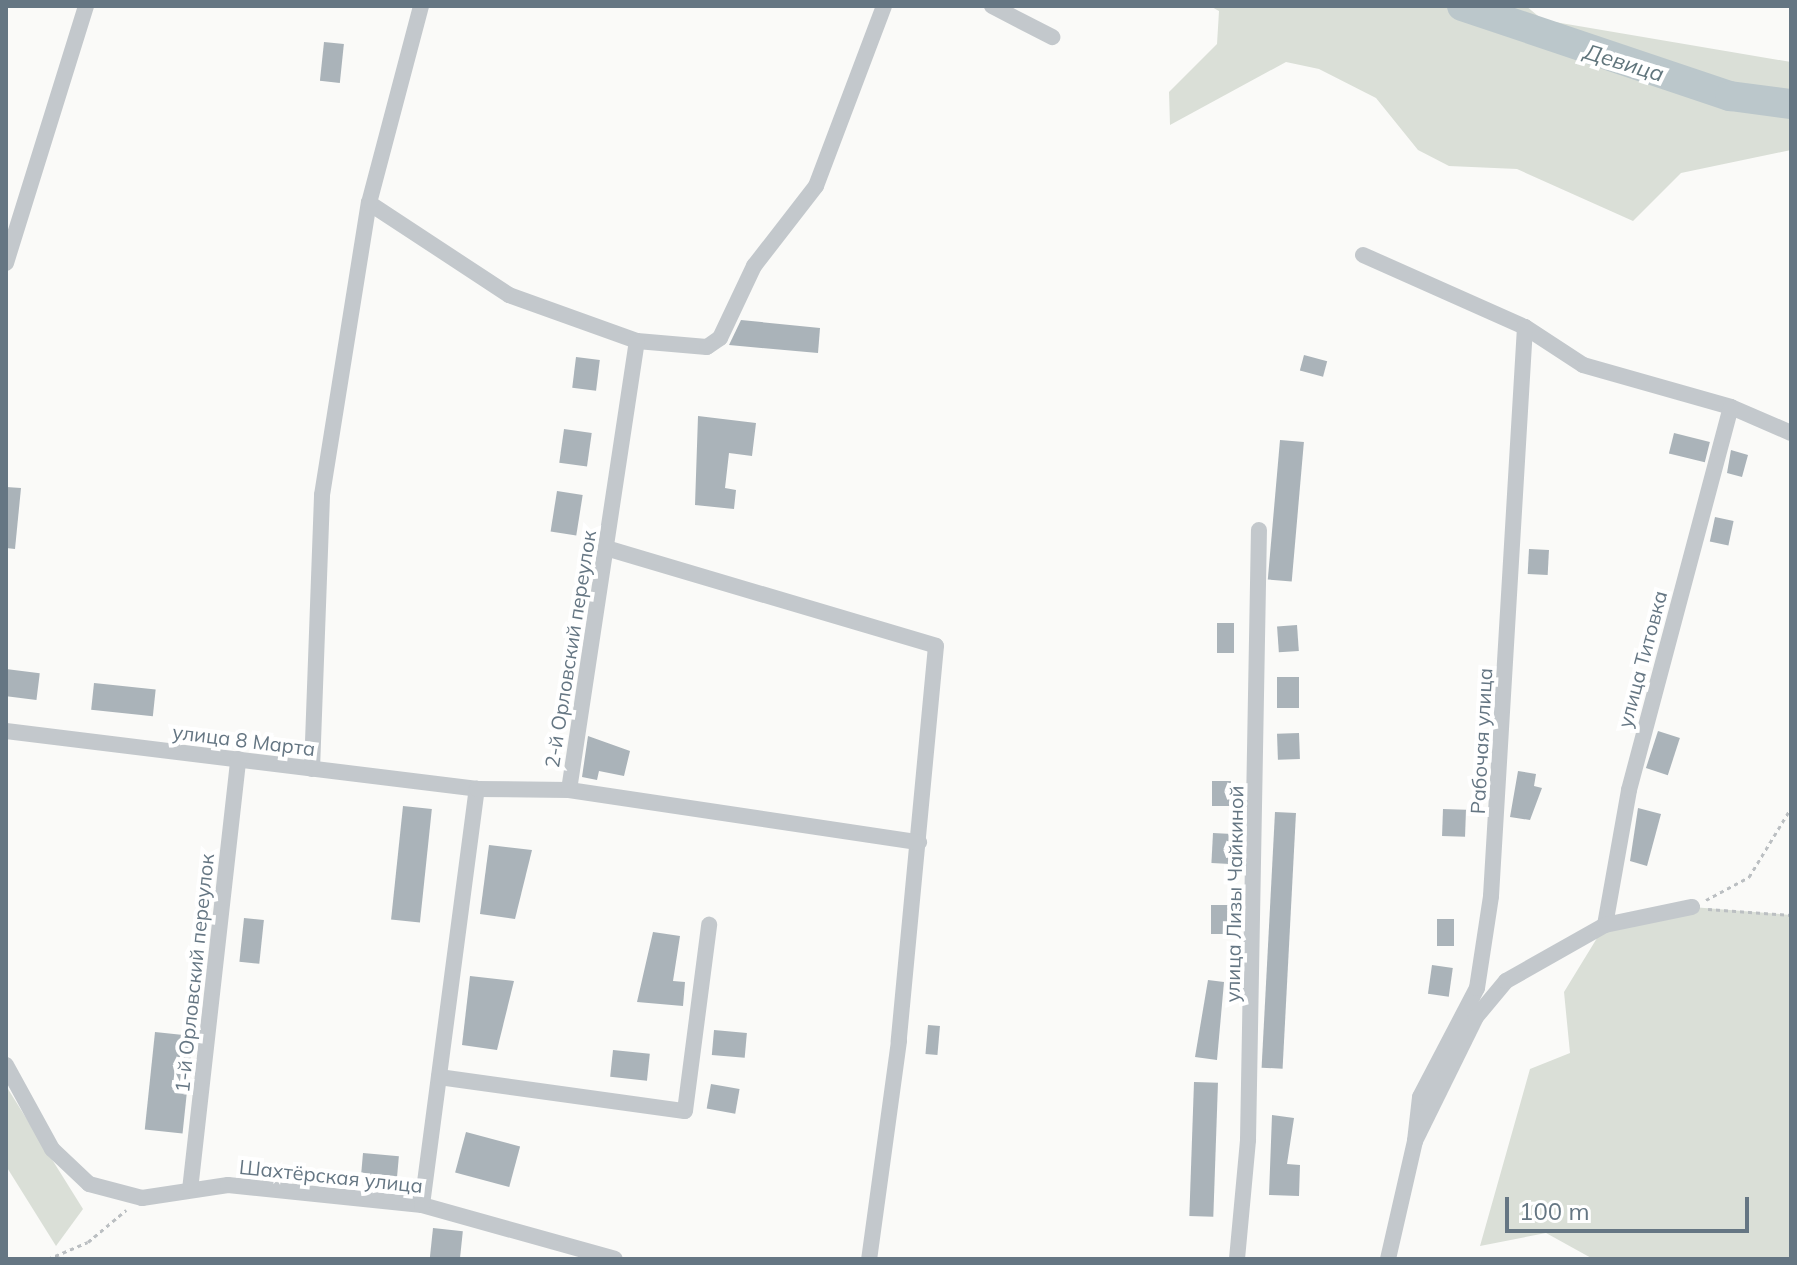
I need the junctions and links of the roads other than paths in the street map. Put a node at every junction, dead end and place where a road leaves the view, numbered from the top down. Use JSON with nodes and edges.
{"nodes":[{"id":1,"x":86,"y":6,"type":"edge"},
{"id":2,"x":421,"y":6,"type":"edge"},
{"id":3,"x":884,"y":6,"type":"edge"},
{"id":4,"x":992,"y":6,"type":"edge"},
{"id":5,"x":1052,"y":37,"type":"dead end"},
{"id":6,"x":369,"y":203,"type":"junction"},
{"id":7,"x":1363,"y":255,"type":"dead end"},
{"id":8,"x":6,"y":263,"type":"edge"},
{"id":9,"x":1525,"y":327,"type":"junction"},
{"id":10,"x":637,"y":341,"type":"junction"},
{"id":11,"x":1731,"y":407,"type":"junction"},
{"id":12,"x":1791,"y":433,"type":"edge"},
{"id":13,"x":1259,"y":530,"type":"dead end"},
{"id":14,"x":606,"y":548,"type":"junction"},
{"id":15,"x":6,"y":731,"type":"edge"},
{"id":16,"x":238,"y":759,"type":"junction"},
{"id":17,"x":312,"y":769,"type":"junction"},
{"id":18,"x":477,"y":789,"type":"junction"},
{"id":19,"x":569,"y":790,"type":"junction"},
{"id":20,"x":919,"y":842,"type":"junction"},
{"id":21,"x":1692,"y":907,"type":"road end"},
{"id":22,"x":709,"y":925,"type":"dead end"},
{"id":23,"x":1605,"y":925,"type":"junction"},
{"id":24,"x":6,"y":1065,"type":"edge"},
{"id":25,"x":439,"y":1077,"type":"junction"},
{"id":26,"x":1415,"y":1141,"type":"junction"},
{"id":27,"x":190,"y":1190,"type":"junction"},
{"id":28,"x":422,"y":1205,"type":"junction"},
{"id":29,"x":615,"y":1259,"type":"edge"},
{"id":30,"x":869,"y":1259,"type":"edge"},
{"id":31,"x":1237,"y":1259,"type":"edge"},
{"id":32,"x":1388,"y":1259,"type":"edge"}],
"edges":[{"from":1,"to":8,"type":"street"},
{"from":2,"to":6,"type":"street"},
{"from":3,"to":10,"type":"street"},
{"from":4,"to":5,"type":"street"},
{"from":6,"to":10,"type":"street"},
{"from":6,"to":17,"type":"street"},
{"from":7,"to":9,"type":"street"},
{"from":9,"to":11,"type":"street"},
{"from":9,"to":26,"type":"street","name":"Рабочая улица"},
{"from":10,"to":14,"type":"street","name":"2-й Орловский переулок"},
{"from":11,"to":12,"type":"street"},
{"from":11,"to":23,"type":"street","name":"улица Титовка"},
{"from":13,"to":31,"type":"street","name":"улица Лизы Чайкиной"},
{"from":14,"to":19,"type":"street","name":"2-й Орловский переулок"},
{"from":14,"to":20,"type":"street"},
{"from":15,"to":16,"type":"street","name":"улица 8 Марта"},
{"from":16,"to":17,"type":"street","name":"улица 8 Марта"},
{"from":16,"to":27,"type":"street","name":"1-й Орловский переулок"},
{"from":17,"to":18,"type":"street","name":"улица 8 Марта"},
{"from":18,"to":19,"type":"street","name":"2-й Орловский переулок"},
{"from":18,"to":25,"type":"street"},
{"from":19,"to":20,"type":"street"},
{"from":20,"to":30,"type":"street"},
{"from":21,"to":23,"type":"street"},
{"from":22,"to":25,"type":"street"},
{"from":23,"to":26,"type":"street"},
{"from":24,"to":27,"type":"street","name":"Шахтёрская улица"},
{"from":25,"to":28,"type":"street"},
{"from":26,"to":32,"type":"street"},
{"from":27,"to":28,"type":"street","name":"Шахтёрская улица"},
{"from":28,"to":29,"type":"street","name":"Шахтёрская улица"}]}
